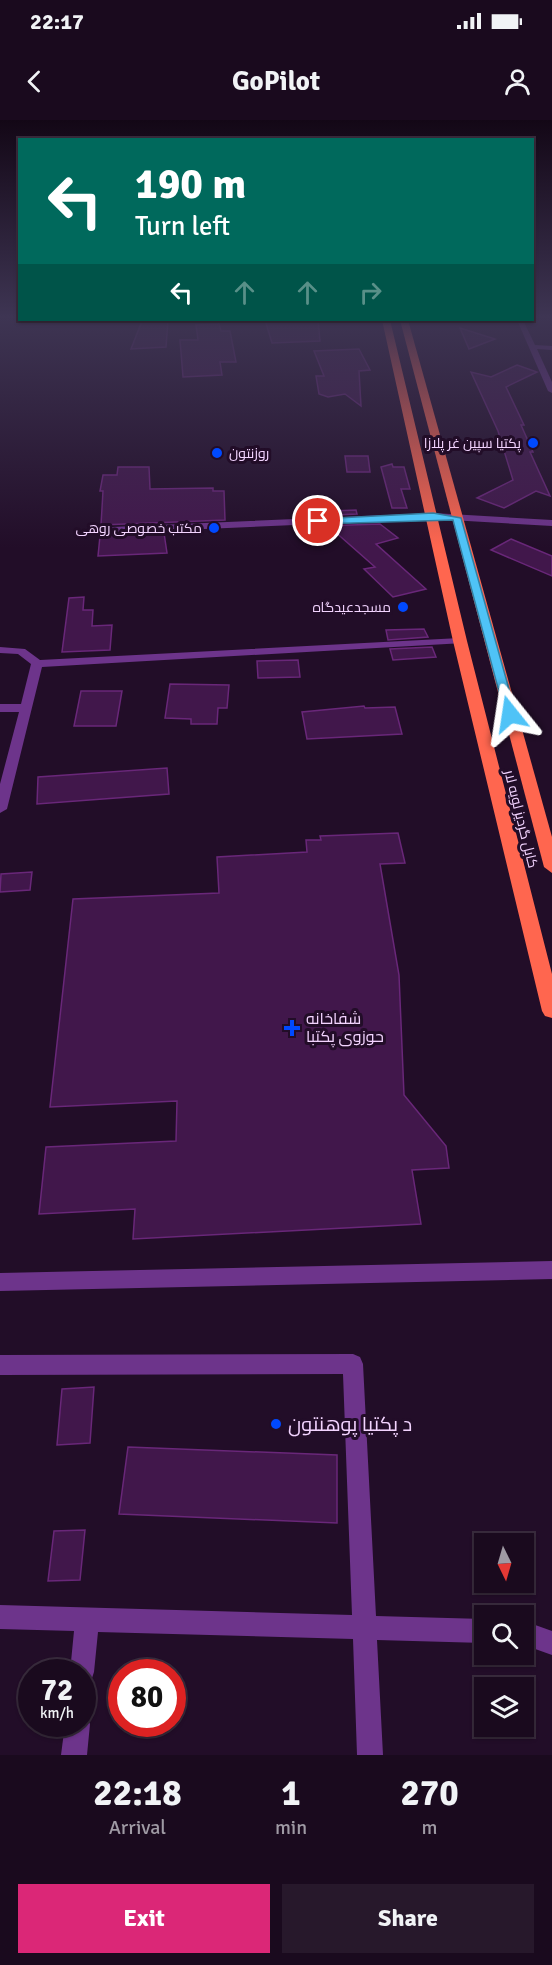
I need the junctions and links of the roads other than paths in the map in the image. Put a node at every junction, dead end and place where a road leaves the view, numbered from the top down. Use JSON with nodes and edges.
{"nodes":[{"id":1,"x":404,"y":395,"type":"edge"},
{"id":2,"x":424,"y":395,"type":"edge"},
{"id":3,"x":433,"y":516,"type":"junction"},
{"id":4,"x":457,"y":518,"type":"junction"},
{"id":5,"x":552,"y":523,"type":"edge"},
{"id":6,"x":90,"y":531,"type":"dead end"},
{"id":7,"x":460,"y":642,"type":"junction"},
{"id":8,"x":0,"y":650,"type":"edge"},
{"id":9,"x":37,"y":664,"type":"junction"},
{"id":10,"x":0,"y":708,"type":"edge"},
{"id":11,"x":25,"y":708,"type":"junction"},
{"id":12,"x":4,"y":780,"type":"edge"},
{"id":13,"x":0,"y":809,"type":"edge"},
{"id":14,"x":552,"y":867,"type":"edge"},
{"id":15,"x":552,"y":1011,"type":"edge"},
{"id":16,"x":552,"y":1270,"type":"edge"},
{"id":17,"x":0,"y":1282,"type":"edge"},
{"id":18,"x":0,"y":1365,"type":"edge"},
{"id":19,"x":0,"y":1617,"type":"edge"},
{"id":20,"x":87,"y":1619,"type":"junction"},
{"id":21,"x":363,"y":1626,"type":"junction"},
{"id":22,"x":474,"y":1631,"type":"edge"},
{"id":23,"x":534,"y":1636,"type":"edge"},
{"id":24,"x":552,"y":1642,"type":"edge"},
{"id":25,"x":83,"y":1659,"type":"edge"},
{"id":26,"x":76,"y":1737,"type":"edge"},
{"id":27,"x":74,"y":1755,"type":"edge"},
{"id":28,"x":370,"y":1755,"type":"edge"}],
"edges":[{"from":1,"to":3,"type":"highway","name":"کابل گردیز لویه لار"},
{"from":2,"to":4,"type":"highway","name":"کابل گردیز لویه لار"},
{"from":3,"to":4,"type":"street"},
{"from":3,"to":6,"type":"street"},
{"from":3,"to":7,"type":"highway","name":"کابل گردیز لویه لار"},
{"from":4,"to":5,"type":"street"},
{"from":4,"to":14,"type":"highway","name":"کابل گردیز لویه لار"},
{"from":7,"to":9,"type":"street"},
{"from":7,"to":15,"type":"highway","name":"کابل گردیز لویه لار"},
{"from":8,"to":9,"type":"street"},
{"from":9,"to":11,"type":"street"},
{"from":10,"to":11,"type":"street"},
{"from":11,"to":12,"type":"street"},
{"from":12,"to":13,"type":"street"},
{"from":16,"to":17,"type":"street"},
{"from":18,"to":21,"type":"street"},
{"from":19,"to":20,"type":"street"},
{"from":20,"to":21,"type":"street"},
{"from":20,"to":25,"type":"street"},
{"from":21,"to":22,"type":"street"},
{"from":21,"to":28,"type":"street"},
{"from":23,"to":24,"type":"street"},
{"from":26,"to":27,"type":"street"}]}
